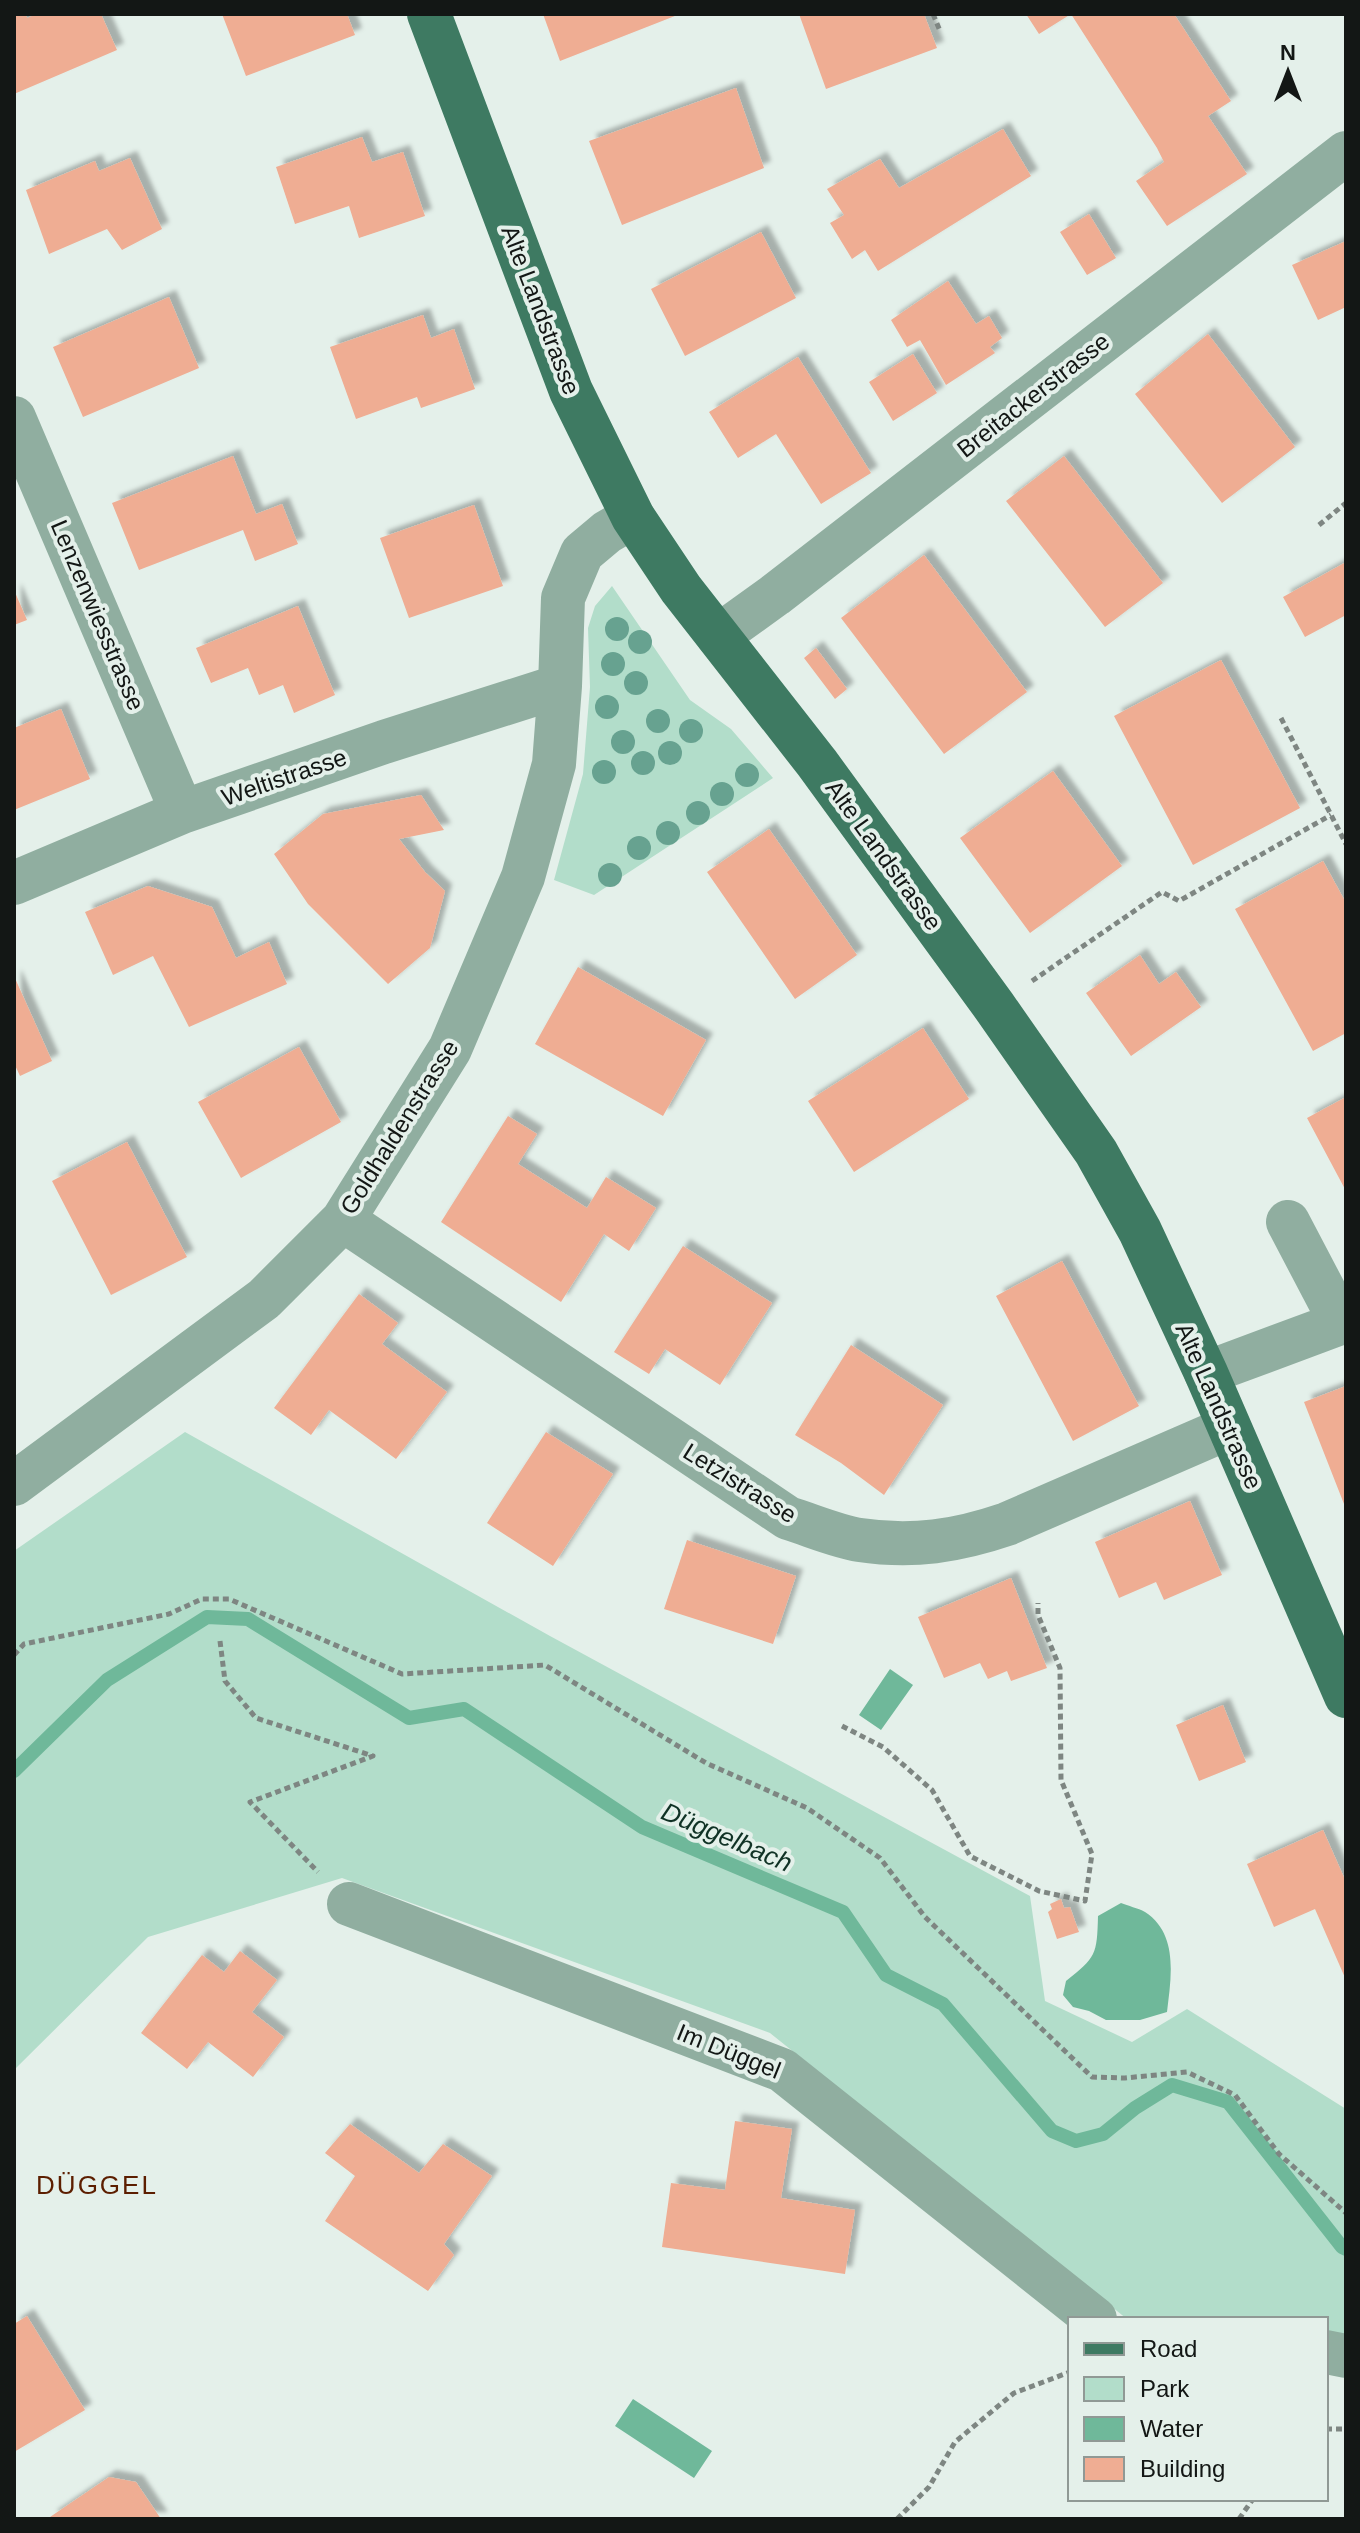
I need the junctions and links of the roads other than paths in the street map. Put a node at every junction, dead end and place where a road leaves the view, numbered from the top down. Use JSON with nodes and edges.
{"nodes":[{"id":1,"x":429,"y":14,"type":"edge"},
{"id":2,"x":1346,"y":153,"type":"edge"},
{"id":3,"x":14,"y":418,"type":"edge"},
{"id":4,"x":633,"y":517,"type":"junction"},
{"id":5,"x":718,"y":636,"type":"junction"},
{"id":6,"x":560,"y":686,"type":"junction"},
{"id":7,"x":182,"y":812,"type":"junction"},
{"id":8,"x":14,"y":883,"type":"edge"},
{"id":9,"x":343,"y":1220,"type":"junction"},
{"id":10,"x":1288,"y":1222,"type":"dead end"},
{"id":11,"x":1343,"y":1322,"type":"edge"},
{"id":12,"x":1206,"y":1373,"type":"junction"},
{"id":13,"x":1228,"y":1428,"type":"junction"},
{"id":14,"x":14,"y":1484,"type":"edge"},
{"id":15,"x":1346,"y":1696,"type":"edge"},
{"id":16,"x":349,"y":1904,"type":"road end"},
{"id":17,"x":1092,"y":2317,"type":"edge"}],
"edges":[{"from":1,"to":4,"type":"main road","name":"Alte Landstrasse"},
{"from":2,"to":5,"type":"street","name":"Breitackerstrasse"},
{"from":3,"to":7,"type":"street","name":"Lenzenwiesstrasse"},
{"from":4,"to":5,"type":"main road","name":"Alte Landstrasse"},
{"from":4,"to":6,"type":"street","name":"Goldhaldenstrasse"},
{"from":5,"to":12,"type":"main road","name":"Alte Landstrasse"},
{"from":6,"to":7,"type":"street","name":"Weltistrasse"},
{"from":6,"to":9,"type":"street","name":"Goldhaldenstrasse"},
{"from":7,"to":8,"type":"street","name":"Weltistrasse"},
{"from":9,"to":13,"type":"street","name":"Letzistrasse"},
{"from":9,"to":14,"type":"street","name":"Goldhaldenstrasse"},
{"from":10,"to":11,"type":"street"},
{"from":11,"to":12,"type":"street"},
{"from":12,"to":13,"type":"main road","name":"Alte Landstrasse"},
{"from":13,"to":15,"type":"main road","name":"Alte Landstrasse"},
{"from":16,"to":17,"type":"street","name":"Im Düggel"}]}
